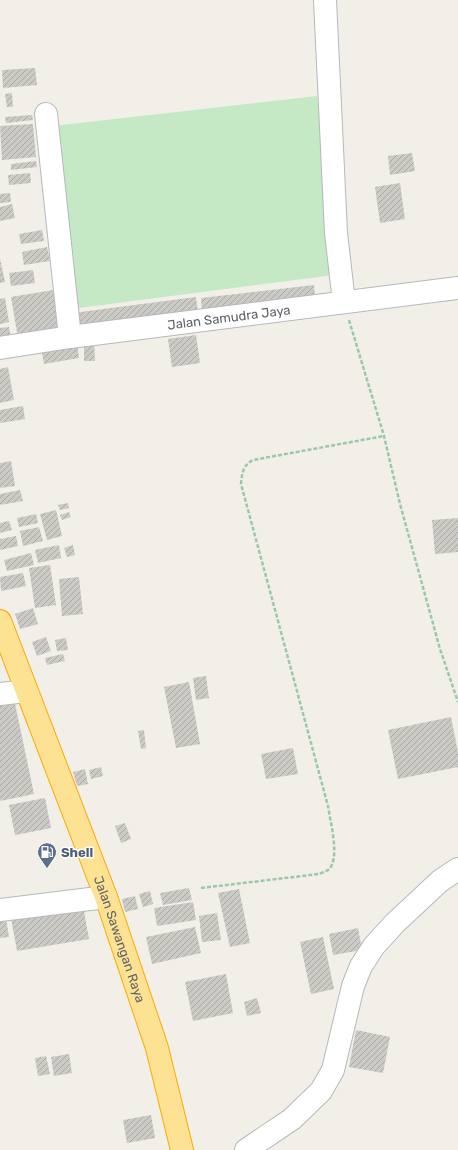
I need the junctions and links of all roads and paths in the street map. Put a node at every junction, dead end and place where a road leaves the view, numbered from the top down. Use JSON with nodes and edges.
{"nodes":[{"id":1,"x":325,"y":0,"type":"edge"},
{"id":2,"x":46,"y":114,"type":"dead end"},
{"id":3,"x":458,"y":288,"type":"edge"},
{"id":4,"x":344,"y":302,"type":"junction"},
{"id":5,"x":70,"y":337,"type":"junction"},
{"id":6,"x":0,"y":348,"type":"edge"},
{"id":7,"x":384,"y":436,"type":"junction"},
{"id":8,"x":0,"y":621,"type":"edge"},
{"id":9,"x":26,"y":691,"type":"junction"},
{"id":10,"x":0,"y":694,"type":"edge"},
{"id":11,"x":458,"y":702,"type":"edge"},
{"id":12,"x":458,"y":869,"type":"edge"},
{"id":13,"x":201,"y":888,"type":"dead end"},
{"id":14,"x":106,"y":897,"type":"junction"},
{"id":15,"x":0,"y":910,"type":"edge"},
{"id":16,"x":182,"y":1150,"type":"edge"},
{"id":17,"x":246,"y":1150,"type":"edge"}],
"edges":[{"from":1,"to":4,"type":"street"},
{"from":2,"to":5,"type":"street"},
{"from":3,"to":4,"type":"street","name":"Jalan Samudra Jaya"},
{"from":4,"to":5,"type":"street","name":"Jalan Samudra Jaya"},
{"from":4,"to":7,"type":"path"},
{"from":5,"to":6,"type":"street","name":"Jalan Samudra Jaya"},
{"from":7,"to":11,"type":"path"},
{"from":7,"to":13,"type":"path"},
{"from":8,"to":9,"type":"highway","name":"Jalan Sawangan Raya"},
{"from":9,"to":10,"type":"street"},
{"from":9,"to":14,"type":"highway","name":"Jalan Sawangan Raya"},
{"from":12,"to":17,"type":"street"},
{"from":14,"to":15,"type":"street"},
{"from":14,"to":16,"type":"highway","name":"Jalan Sawangan Raya"}]}
